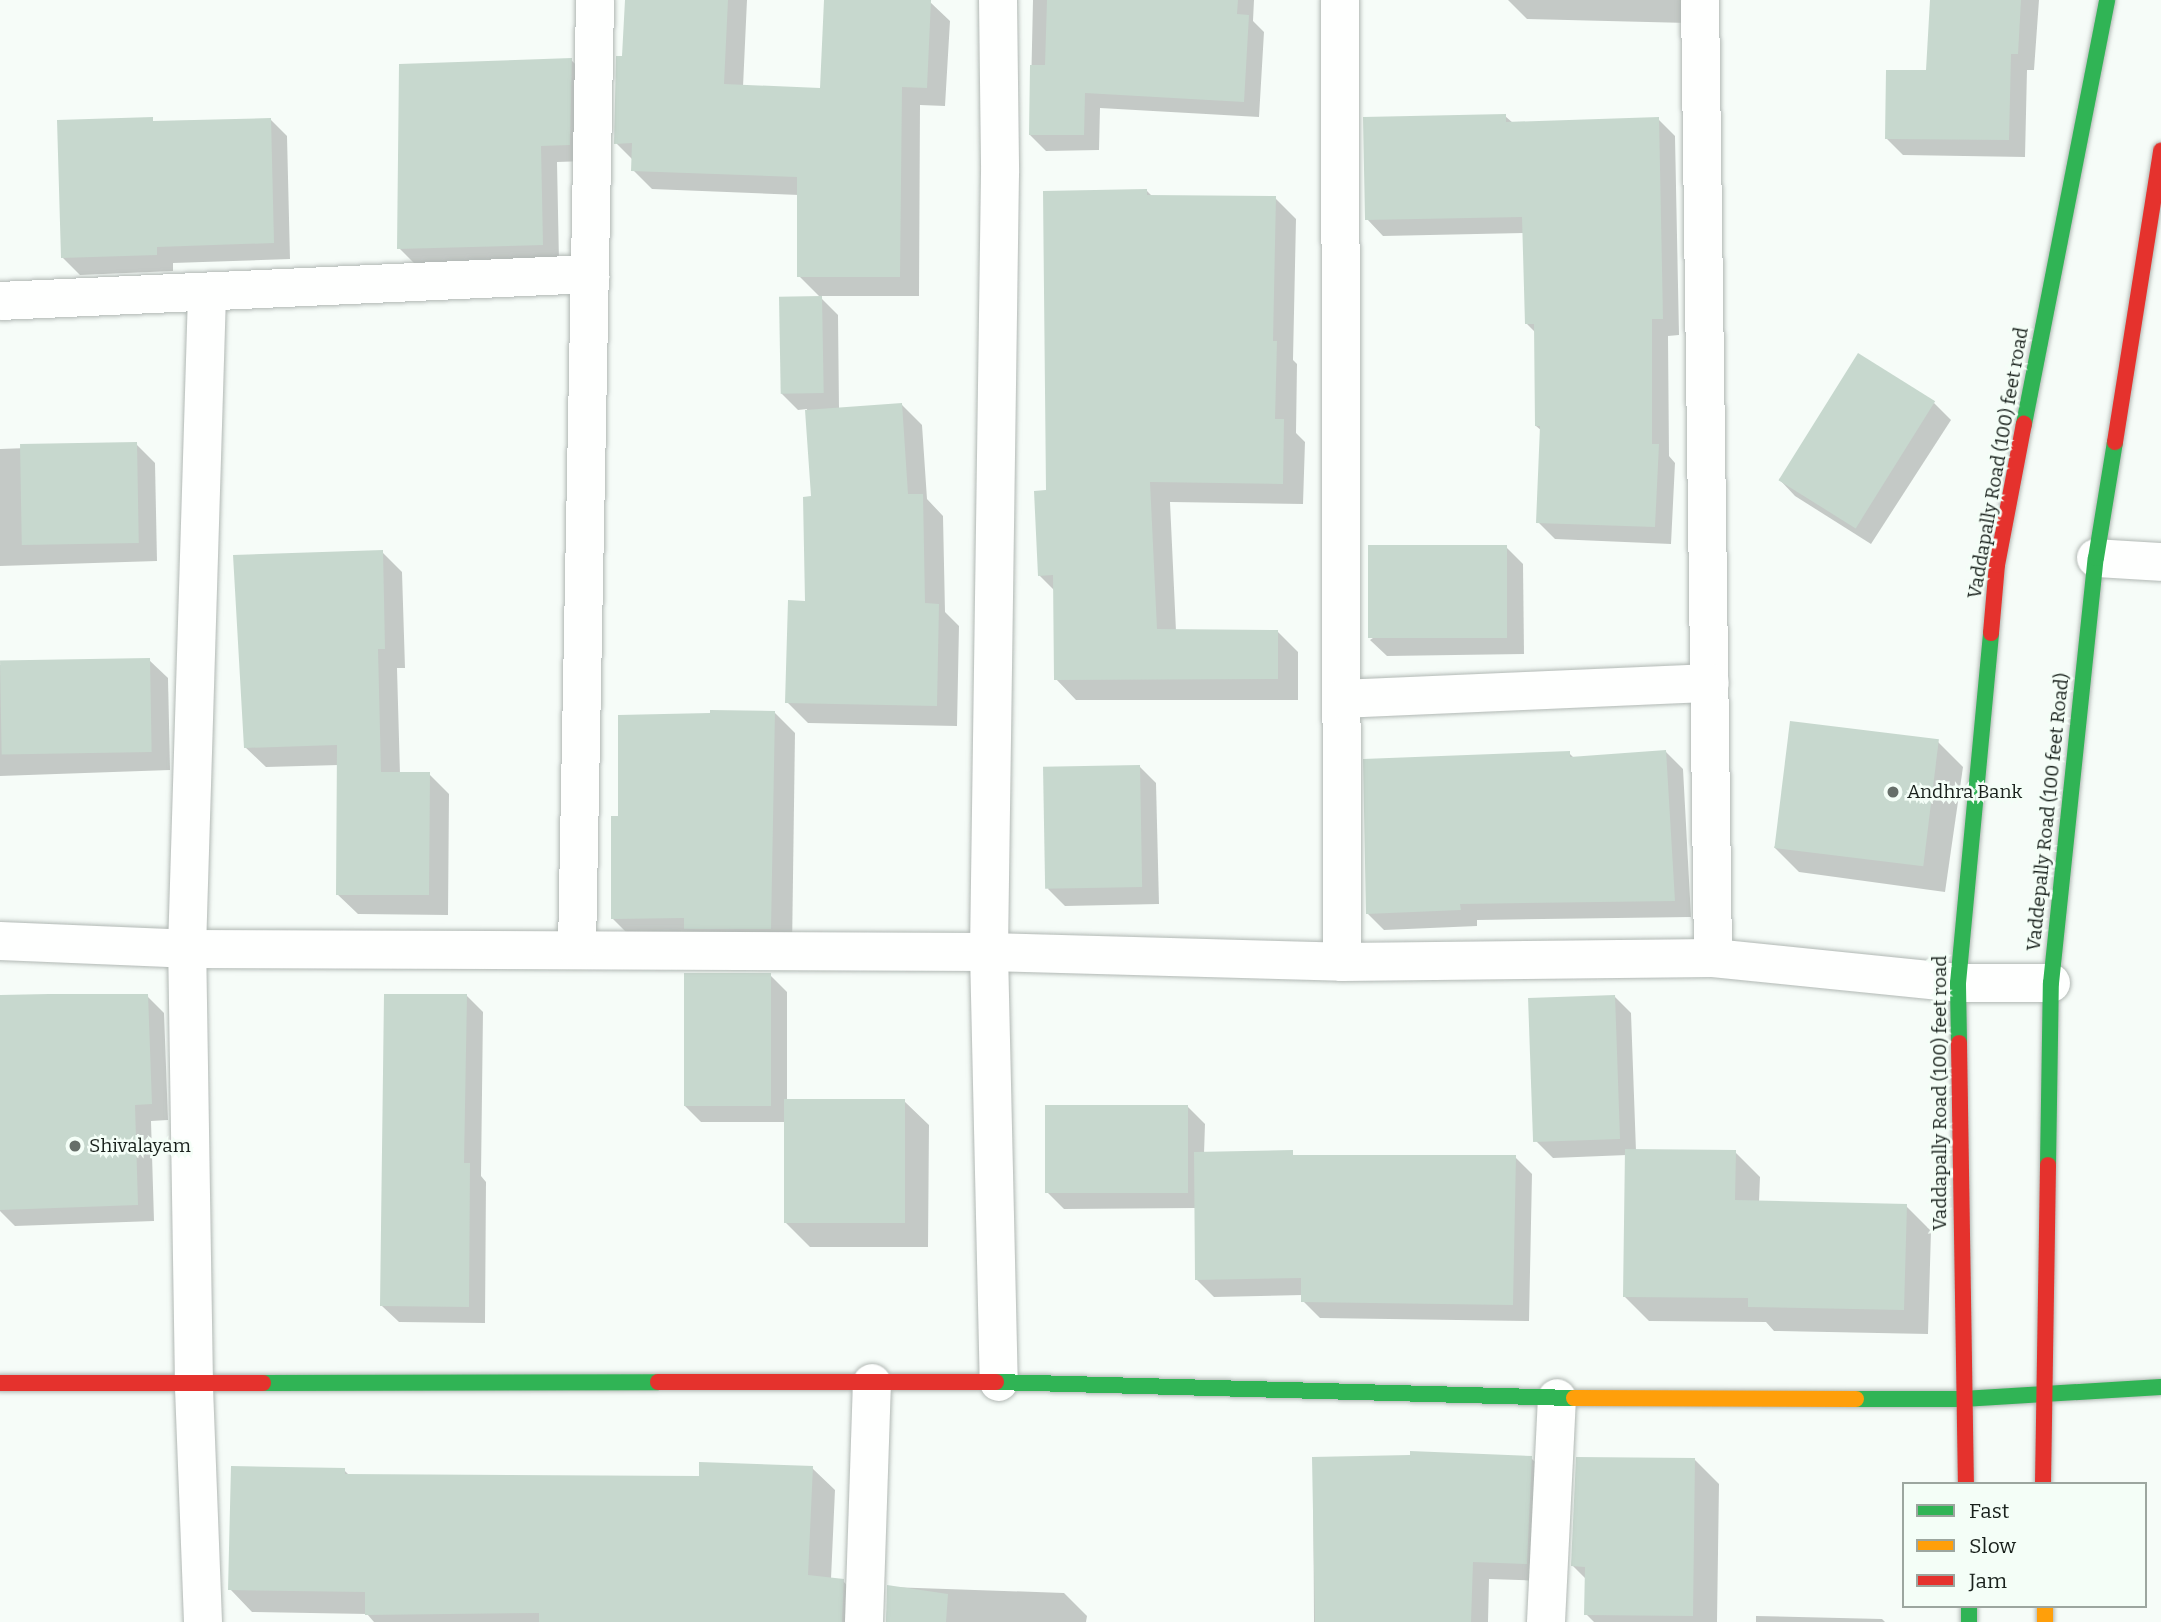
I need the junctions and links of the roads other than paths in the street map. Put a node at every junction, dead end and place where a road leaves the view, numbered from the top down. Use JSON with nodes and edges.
{"nodes":[{"id":1,"x":595,"y":0,"type":"edge"},
{"id":2,"x":998,"y":0,"type":"edge"},
{"id":3,"x":1340,"y":0,"type":"edge"},
{"id":4,"x":1700,"y":0,"type":"edge"},
{"id":5,"x":2107,"y":0,"type":"edge"},
{"id":6,"x":2161,"y":151,"type":"edge"},
{"id":7,"x":590,"y":274,"type":"junction"},
{"id":8,"x":207,"y":294,"type":"junction"},
{"id":9,"x":0,"y":301,"type":"edge"},
{"id":10,"x":2096,"y":558,"type":"junction"},
{"id":11,"x":2161,"y":562,"type":"edge"},
{"id":12,"x":1710,"y":683,"type":"junction"},
{"id":13,"x":1342,"y":699,"type":"junction"},
{"id":14,"x":0,"y":941,"type":"edge"},
{"id":15,"x":577,"y":948,"type":"junction"},
{"id":16,"x":187,"y":949,"type":"junction"},
{"id":17,"x":989,"y":952,"type":"junction"},
{"id":18,"x":1713,"y":958,"type":"junction"},
{"id":19,"x":1342,"y":962,"type":"junction"},
{"id":20,"x":1958,"y":983,"type":"junction"},
{"id":21,"x":2051,"y":983,"type":"junction"},
{"id":22,"x":872,"y":1382,"type":"junction"},
{"id":23,"x":999,"y":1382,"type":"junction"},
{"id":24,"x":0,"y":1383,"type":"edge"},
{"id":25,"x":194,"y":1385,"type":"junction"},
{"id":26,"x":2161,"y":1387,"type":"edge"},
{"id":27,"x":2042,"y":1394,"type":"junction"},
{"id":28,"x":1557,"y":1398,"type":"junction"},
{"id":29,"x":1963,"y":1399,"type":"junction"},
{"id":30,"x":1966,"y":1482,"type":"edge"},
{"id":31,"x":2043,"y":1482,"type":"edge"},
{"id":32,"x":203,"y":1622,"type":"edge"},
{"id":33,"x":864,"y":1622,"type":"edge"},
{"id":34,"x":1546,"y":1622,"type":"edge"}],
"edges":[{"from":1,"to":7,"type":"street"},
{"from":2,"to":17,"type":"street"},
{"from":3,"to":13,"type":"street"},
{"from":4,"to":12,"type":"street"},
{"from":5,"to":20,"type":"main road","name":"Vaddapally Road (100) feet road"},
{"from":6,"to":10,"type":"main road","name":"Vaddepally Road (100 feet Road)"},
{"from":7,"to":8,"type":"street"},
{"from":7,"to":15,"type":"street"},
{"from":8,"to":9,"type":"street"},
{"from":8,"to":16,"type":"street"},
{"from":10,"to":11,"type":"street"},
{"from":10,"to":21,"type":"main road","name":"Vaddepally Road (100 feet Road)"},
{"from":12,"to":13,"type":"street"},
{"from":12,"to":18,"type":"street"},
{"from":13,"to":19,"type":"street"},
{"from":14,"to":16,"type":"street"},
{"from":15,"to":16,"type":"street"},
{"from":15,"to":17,"type":"street"},
{"from":16,"to":25,"type":"street"},
{"from":17,"to":19,"type":"street"},
{"from":17,"to":23,"type":"street"},
{"from":18,"to":19,"type":"street"},
{"from":18,"to":20,"type":"street"},
{"from":20,"to":21,"type":"street"},
{"from":20,"to":29,"type":"main road","name":"Vaddapally Road (100) feet road"},
{"from":21,"to":27,"type":"main road","name":"Vaddepally Road (100 feet Road)"},
{"from":22,"to":23,"type":"main road"},
{"from":22,"to":25,"type":"main road"},
{"from":22,"to":33,"type":"street"},
{"from":23,"to":28,"type":"main road"},
{"from":24,"to":25,"type":"main road"},
{"from":25,"to":32,"type":"street"},
{"from":26,"to":27,"type":"main road"},
{"from":27,"to":29,"type":"main road"},
{"from":27,"to":31,"type":"main road","name":"Vaddepally Road (100 feet Road)"},
{"from":28,"to":29,"type":"main road"},
{"from":28,"to":34,"type":"street"},
{"from":29,"to":30,"type":"main road","name":"Vaddapally Road (100) feet road"}]}
